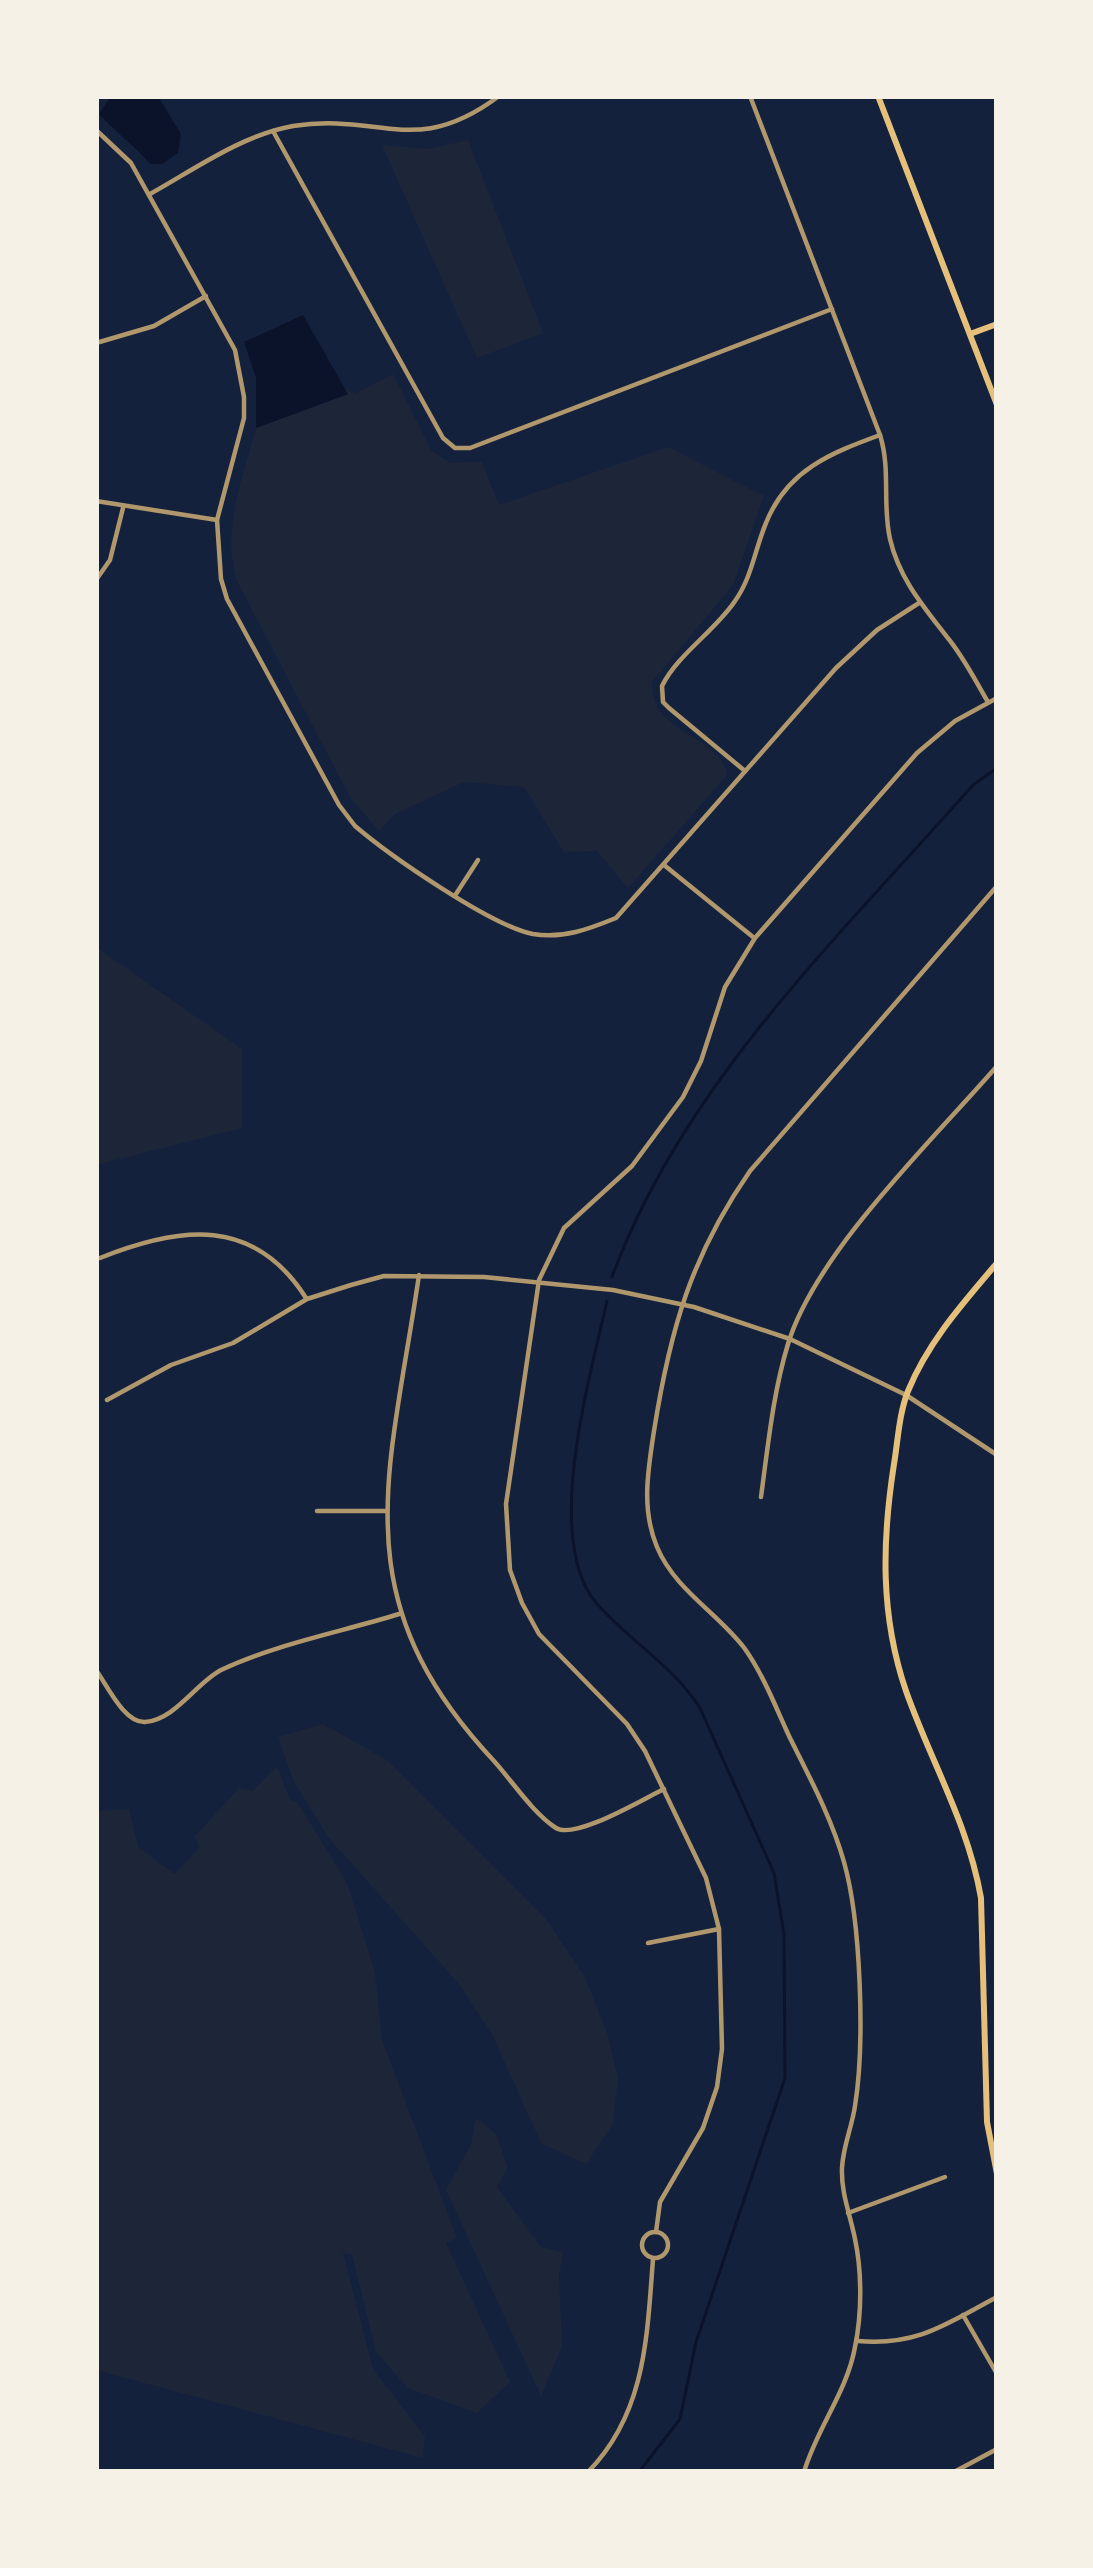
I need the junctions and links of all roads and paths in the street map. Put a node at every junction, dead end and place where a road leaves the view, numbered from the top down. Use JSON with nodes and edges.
{"nodes":[{"id":1,"x":499,"y":96,"type":"edge"},
{"id":2,"x":750,"y":96,"type":"edge"},
{"id":3,"x":878,"y":96,"type":"edge"},
{"id":4,"x":96,"y":130,"type":"edge"},
{"id":5,"x":273,"y":131,"type":"junction"},
{"id":6,"x":150,"y":194,"type":"junction"},
{"id":7,"x":207,"y":295,"type":"junction"},
{"id":8,"x":832,"y":308,"type":"junction"},
{"id":9,"x":997,"y":324,"type":"edge"},
{"id":10,"x":970,"y":334,"type":"junction"},
{"id":11,"x":96,"y":343,"type":"edge"},
{"id":12,"x":997,"y":405,"type":"edge"},
{"id":13,"x":880,"y":435,"type":"junction"},
{"id":14,"x":96,"y":501,"type":"edge"},
{"id":15,"x":123,"y":508,"type":"junction"},
{"id":16,"x":217,"y":520,"type":"junction"},
{"id":17,"x":96,"y":580,"type":"edge"},
{"id":18,"x":919,"y":603,"type":"junction"},
{"id":19,"x":997,"y":698,"type":"edge"},
{"id":20,"x":988,"y":702,"type":"junction"},
{"id":21,"x":745,"y":771,"type":"junction"},
{"id":22,"x":478,"y":860,"type":"dead end"},
{"id":23,"x":664,"y":865,"type":"junction"},
{"id":24,"x":997,"y":886,"type":"edge"},
{"id":25,"x":456,"y":894,"type":"junction"},
{"id":26,"x":755,"y":938,"type":"junction"},
{"id":27,"x":997,"y":1066,"type":"edge"},
{"id":28,"x":100,"y":1258,"type":"dead end"},
{"id":29,"x":997,"y":1263,"type":"edge"},
{"id":30,"x":419,"y":1274,"type":"junction"},
{"id":31,"x":538,"y":1280,"type":"junction"},
{"id":32,"x":308,"y":1299,"type":"junction"},
{"id":33,"x":680,"y":1304,"type":"junction"},
{"id":34,"x":790,"y":1339,"type":"junction"},
{"id":35,"x":906,"y":1395,"type":"junction"},
{"id":36,"x":107,"y":1400,"type":"dead end"},
{"id":37,"x":997,"y":1455,"type":"edge"},
{"id":38,"x":760,"y":1497,"type":"dead end"},
{"id":39,"x":317,"y":1511,"type":"dead end"},
{"id":40,"x":387,"y":1511,"type":"junction"},
{"id":41,"x":400,"y":1614,"type":"junction"},
{"id":42,"x":96,"y":1670,"type":"edge"},
{"id":43,"x":664,"y":1790,"type":"junction"},
{"id":44,"x":719,"y":1929,"type":"junction"},
{"id":45,"x":648,"y":1942,"type":"dead end"},
{"id":46,"x":985,"y":2012,"type":"junction"},
{"id":47,"x":997,"y":2012,"type":"edge"},
{"id":48,"x":997,"y":2174,"type":"edge"},
{"id":49,"x":945,"y":2177,"type":"dead end"},
{"id":50,"x":848,"y":2213,"type":"junction"},
{"id":51,"x":656,"y":2232,"type":"junction"},
{"id":52,"x":653,"y":2258,"type":"junction"},
{"id":53,"x":997,"y":2297,"type":"edge"},
{"id":54,"x":963,"y":2315,"type":"junction"},
{"id":55,"x":856,"y":2341,"type":"junction"},
{"id":56,"x":997,"y":2374,"type":"edge"},
{"id":57,"x":997,"y":2449,"type":"edge"},
{"id":58,"x":588,"y":2472,"type":"edge"},
{"id":59,"x":805,"y":2472,"type":"edge"},
{"id":60,"x":954,"y":2472,"type":"edge"}],
"edges":[{"from":1,"to":5,"type":"street"},
{"from":2,"to":8,"type":"street"},
{"from":3,"to":10,"type":"main road"},
{"from":4,"to":6,"type":"street"},
{"from":5,"to":6,"type":"street"},
{"from":5,"to":8,"type":"street"},
{"from":6,"to":7,"type":"street"},
{"from":7,"to":11,"type":"street"},
{"from":7,"to":16,"type":"street"},
{"from":8,"to":13,"type":"street"},
{"from":9,"to":10,"type":"main road"},
{"from":10,"to":12,"type":"main road"},
{"from":13,"to":18,"type":"street"},
{"from":13,"to":21,"type":"street"},
{"from":14,"to":15,"type":"street"},
{"from":15,"to":16,"type":"street"},
{"from":15,"to":17,"type":"street"},
{"from":16,"to":25,"type":"street"},
{"from":18,"to":20,"type":"street"},
{"from":18,"to":21,"type":"street"},
{"from":19,"to":20,"type":"street"},
{"from":20,"to":26,"type":"street"},
{"from":21,"to":23,"type":"street"},
{"from":22,"to":25,"type":"street"},
{"from":23,"to":25,"type":"street"},
{"from":23,"to":26,"type":"street"},
{"from":24,"to":33,"type":"street"},
{"from":26,"to":31,"type":"street"},
{"from":27,"to":34,"type":"street"},
{"from":28,"to":32,"type":"street"},
{"from":29,"to":35,"type":"main road"},
{"from":30,"to":31,"type":"street"},
{"from":30,"to":32,"type":"street"},
{"from":30,"to":40,"type":"street"},
{"from":31,"to":33,"type":"street"},
{"from":31,"to":43,"type":"street"},
{"from":32,"to":36,"type":"street"},
{"from":33,"to":34,"type":"street"},
{"from":33,"to":50,"type":"street"},
{"from":34,"to":35,"type":"street"},
{"from":34,"to":38,"type":"street"},
{"from":35,"to":37,"type":"street"},
{"from":35,"to":46,"type":"main road"},
{"from":39,"to":40,"type":"street"},
{"from":40,"to":41,"type":"street"},
{"from":41,"to":42,"type":"street"},
{"from":41,"to":43,"type":"street"},
{"from":43,"to":44,"type":"street"},
{"from":44,"to":45,"type":"street"},
{"from":44,"to":51,"type":"street"},
{"from":46,"to":47,"type":"street"},
{"from":46,"to":48,"type":"main road"},
{"from":49,"to":50,"type":"street"},
{"from":50,"to":55,"type":"street"},
{"from":51,"to":52,"type":"street"},
{"from":51,"to":52,"type":"street"},
{"from":52,"to":58,"type":"street"},
{"from":53,"to":54,"type":"street"},
{"from":54,"to":55,"type":"street"},
{"from":54,"to":56,"type":"street"},
{"from":55,"to":59,"type":"street"},
{"from":57,"to":60,"type":"street"}]}
